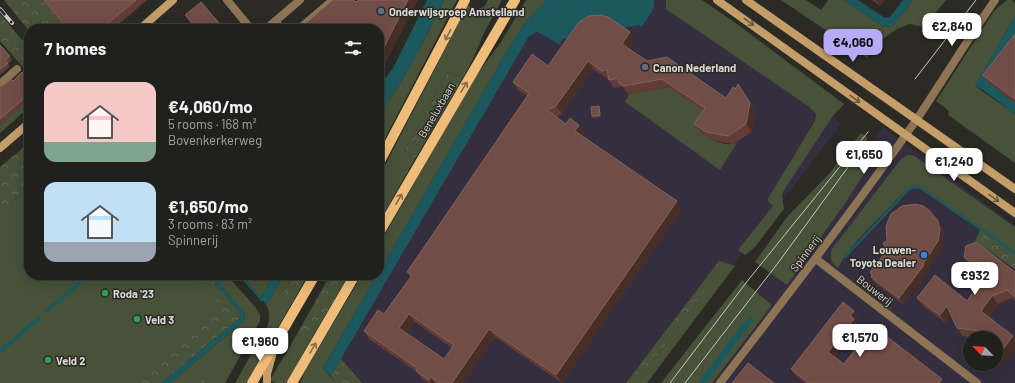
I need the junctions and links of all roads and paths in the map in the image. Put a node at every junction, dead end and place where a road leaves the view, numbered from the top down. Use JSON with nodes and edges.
{"nodes":[{"id":1,"x":173,"y":0,"type":"edge"},
{"id":2,"x":179,"y":0,"type":"edge"},
{"id":3,"x":227,"y":0,"type":"edge"},
{"id":4,"x":300,"y":0,"type":"edge"},
{"id":5,"x":333,"y":0,"type":"edge"},
{"id":6,"x":465,"y":0,"type":"edge"},
{"id":7,"x":515,"y":0,"type":"edge"},
{"id":8,"x":717,"y":0,"type":"edge"},
{"id":9,"x":746,"y":0,"type":"edge"},
{"id":10,"x":995,"y":0,"type":"edge"},
{"id":11,"x":156,"y":16,"type":"junction"},
{"id":12,"x":275,"y":21,"type":"junction"},
{"id":13,"x":146,"y":24,"type":"edge"},
{"id":14,"x":248,"y":24,"type":"edge"},
{"id":15,"x":272,"y":24,"type":"edge"},
{"id":16,"x":278,"y":24,"type":"edge"},
{"id":17,"x":305,"y":24,"type":"edge"},
{"id":18,"x":17,"y":69,"type":"dead end"},
{"id":19,"x":0,"y":84,"type":"edge"},
{"id":20,"x":916,"y":120,"type":"junction"},
{"id":21,"x":24,"y":127,"type":"edge"},
{"id":22,"x":905,"y":135,"type":"junction"},
{"id":23,"x":0,"y":148,"type":"edge"},
{"id":24,"x":384,"y":154,"type":"edge"},
{"id":25,"x":1015,"y":189,"type":"edge"},
{"id":26,"x":1015,"y":213,"type":"edge"},
{"id":27,"x":384,"y":224,"type":"edge"},
{"id":28,"x":816,"y":258,"type":"junction"},
{"id":29,"x":312,"y":280,"type":"edge"},
{"id":30,"x":352,"y":280,"type":"edge"},
{"id":31,"x":275,"y":343,"type":"junction"},
{"id":32,"x":293,"y":382,"type":"edge"},
{"id":33,"x":252,"y":383,"type":"edge"},
{"id":34,"x":267,"y":383,"type":"edge"},
{"id":35,"x":720,"y":383,"type":"edge"},
{"id":36,"x":977,"y":383,"type":"edge"}],
"edges":[{"from":1,"to":11,"type":"main road"},
{"from":2,"to":11,"type":"main road"},
{"from":3,"to":14,"type":"street"},
{"from":4,"to":12,"type":"street"},
{"from":5,"to":17,"type":"street"},
{"from":6,"to":24,"type":"main road","one_way":true},
{"from":27,"to":7,"type":"main road","name":"Beneluxbaan","one_way":true},
{"from":8,"to":22,"type":"main road","one_way":true},
{"from":9,"to":20,"type":"main road"},
{"from":10,"to":20,"type":"street","name":"Spinnerij"},
{"from":11,"to":13,"type":"main road"},
{"from":12,"to":15,"type":"street"},
{"from":12,"to":16,"type":"street"},
{"from":18,"to":19,"type":"street"},
{"from":20,"to":22,"type":"street","name":"Spinnerij"},
{"from":20,"to":25,"type":"main road"},
{"from":21,"to":23,"type":"main road"},
{"from":22,"to":26,"type":"main road","one_way":true},
{"from":22,"to":28,"type":"street","name":"Spinnerij"},
{"from":28,"to":35,"type":"street","name":"Spinnerij"},
{"from":28,"to":36,"type":"street","name":"Bouwerij"},
{"from":29,"to":31,"type":"main road"},
{"from":32,"to":30,"type":"main road","one_way":true},
{"from":31,"to":33,"type":"main road"},
{"from":31,"to":34,"type":"main road"}]}
